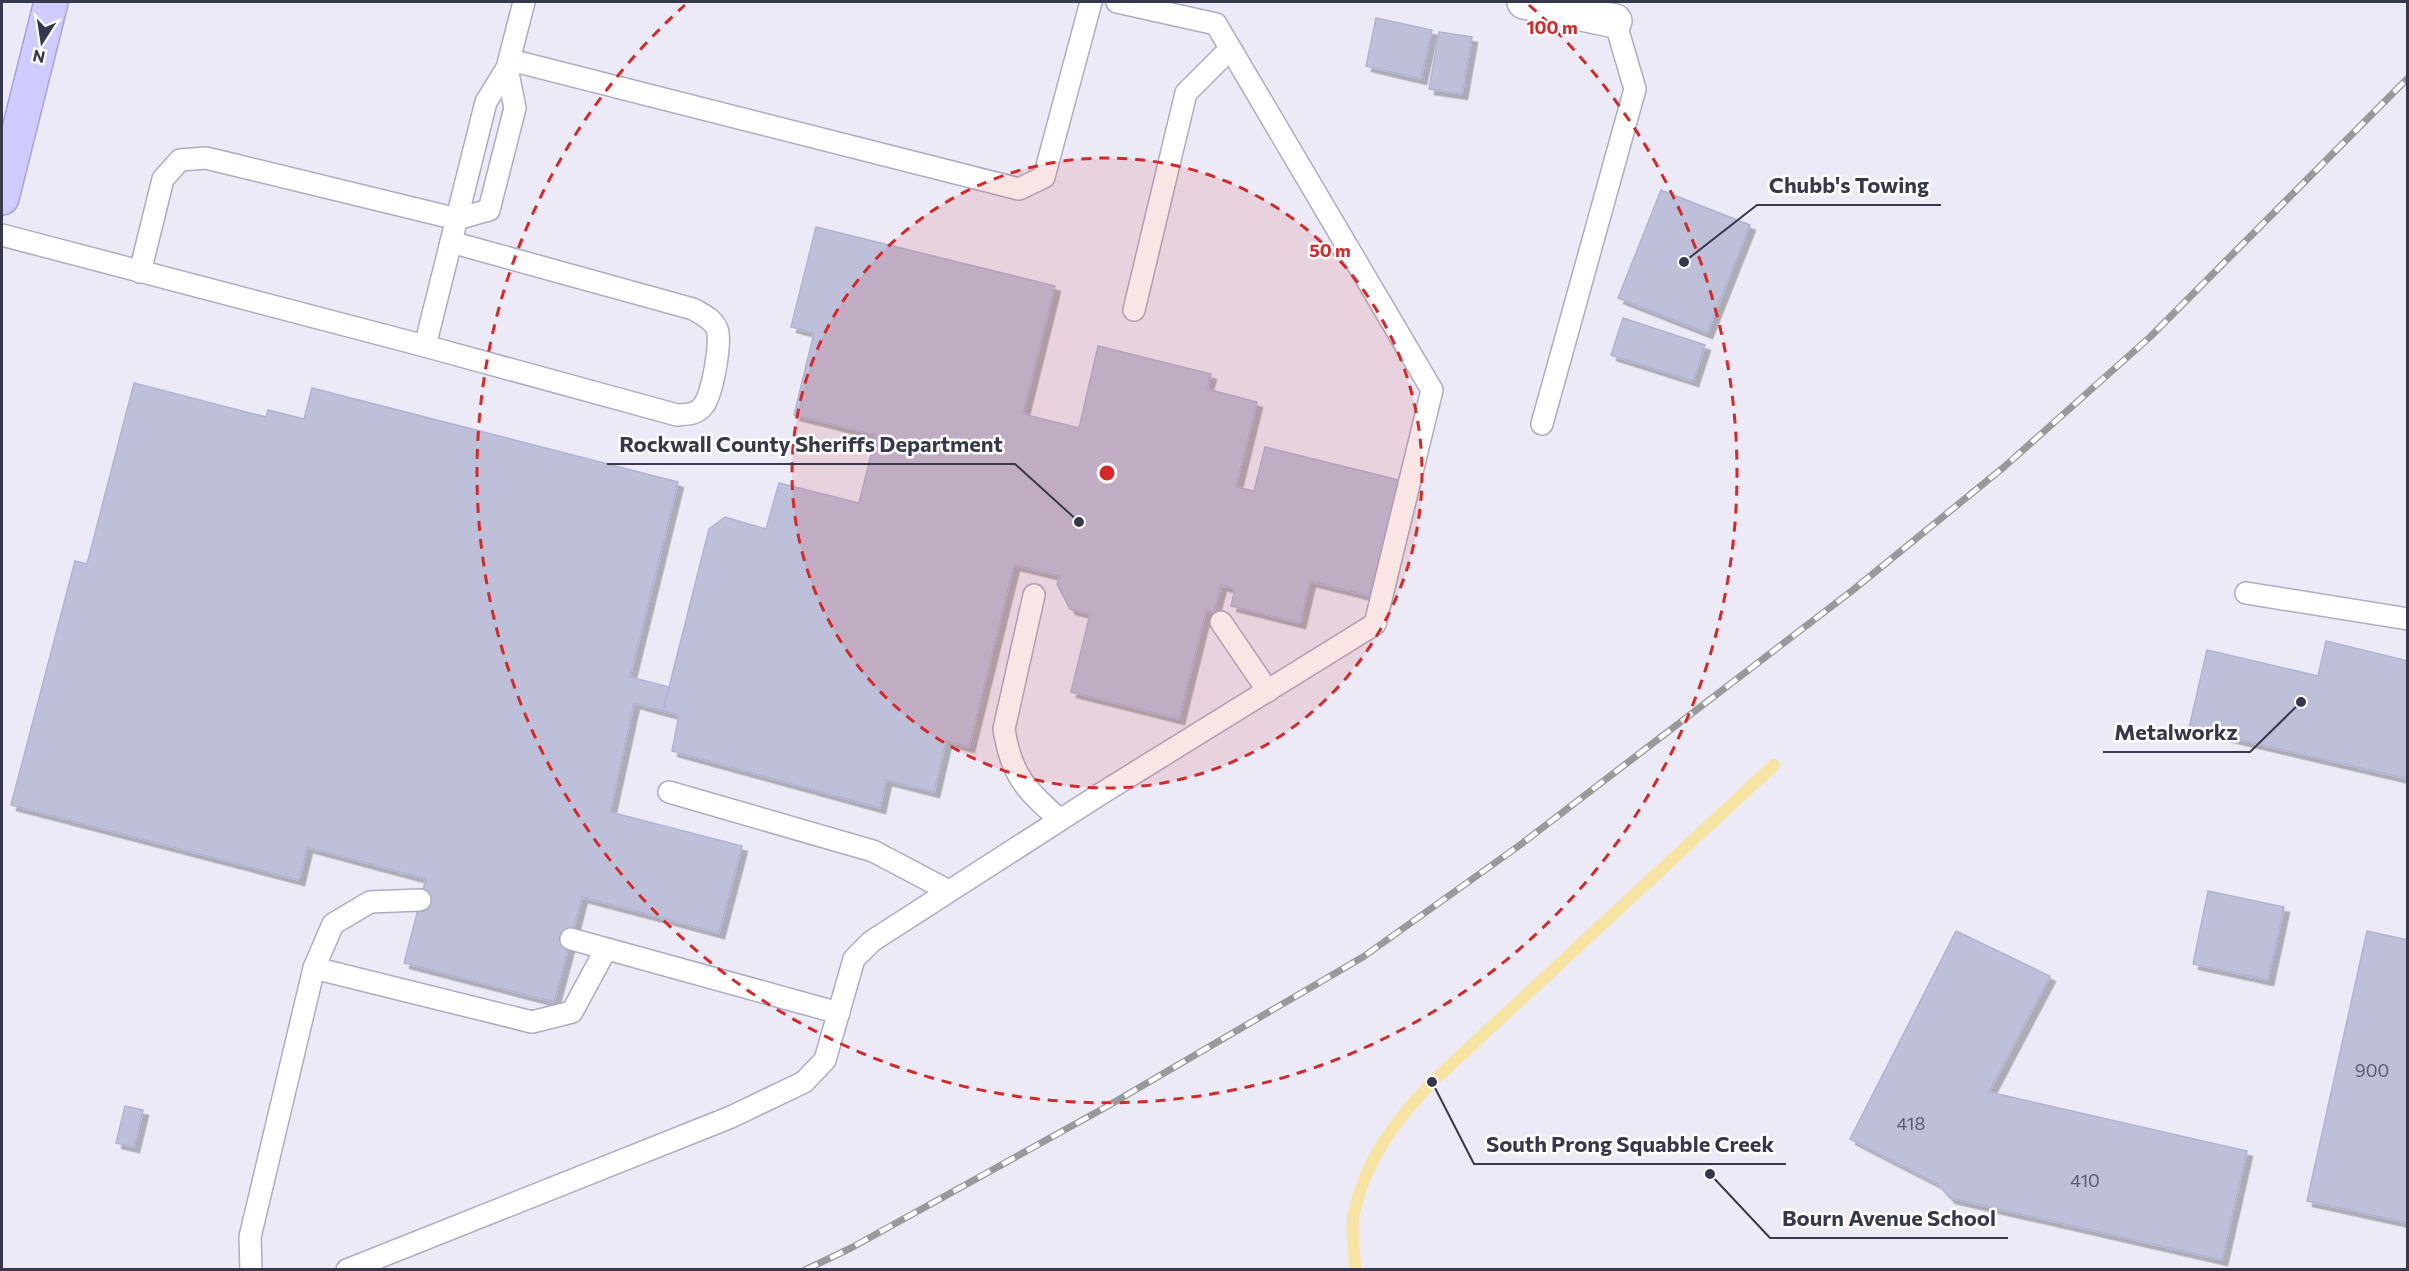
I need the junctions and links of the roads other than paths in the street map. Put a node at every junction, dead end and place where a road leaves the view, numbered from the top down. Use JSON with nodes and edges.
{"nodes":[{"id":1,"x":51,"y":2,"type":"edge"},
{"id":2,"x":524,"y":2,"type":"edge"},
{"id":3,"x":1091,"y":2,"type":"edge"},
{"id":4,"x":1117,"y":2,"type":"edge"},
{"id":5,"x":1524,"y":2,"type":"edge"},
{"id":6,"x":1615,"y":21,"type":"joint"},
{"id":7,"x":1230,"y":49,"type":"junction"},
{"id":8,"x":509,"y":64,"type":"junction"},
{"id":9,"x":9,"y":134,"type":"edge"},
{"id":10,"x":2,"y":198,"type":"edge"},
{"id":11,"x":457,"y":219,"type":"junction"},
{"id":12,"x":2,"y":235,"type":"edge"},
{"id":13,"x":451,"y":242,"type":"junction"},
{"id":14,"x":140,"y":272,"type":"junction"},
{"id":15,"x":1134,"y":310,"type":"dead end"},
{"id":16,"x":425,"y":346,"type":"junction"},
{"id":17,"x":1542,"y":423,"type":"dead end"},
{"id":18,"x":2246,"y":593,"type":"dead end"},
{"id":19,"x":1034,"y":595,"type":"dead end"},
{"id":20,"x":2408,"y":619,"type":"edge"},
{"id":21,"x":1221,"y":622,"type":"dead end"},
{"id":22,"x":1268,"y":691,"type":"junction"},
{"id":23,"x":669,"y":792,"type":"dead end"},
{"id":24,"x":1060,"y":820,"type":"junction"},
{"id":25,"x":949,"y":891,"type":"junction"},
{"id":26,"x":420,"y":900,"type":"dead end"},
{"id":27,"x":572,"y":939,"type":"dead end"},
{"id":28,"x":606,"y":949,"type":"junction"},
{"id":29,"x":314,"y":968,"type":"junction"},
{"id":30,"x":838,"y":1013,"type":"junction"},
{"id":31,"x":251,"y":1269,"type":"edge"},
{"id":32,"x":347,"y":1269,"type":"edge"}],
"edges":[{"from":1,"to":9,"type":"street"},
{"from":2,"to":8,"type":"lane"},
{"from":3,"to":8,"type":"lane"},
{"from":4,"to":7,"type":"lane"},
{"from":5,"to":6,"type":"street"},
{"from":6,"to":17,"type":"lane"},
{"from":7,"to":15,"type":"lane"},
{"from":7,"to":22,"type":"lane"},
{"from":8,"to":11,"type":"lane"},
{"from":8,"to":11,"type":"lane"},
{"from":9,"to":10,"type":"street"},
{"from":11,"to":13,"type":"lane"},
{"from":11,"to":14,"type":"lane"},
{"from":12,"to":14,"type":"lane"},
{"from":13,"to":16,"type":"lane"},
{"from":13,"to":16,"type":"lane"},
{"from":14,"to":16,"type":"lane"},
{"from":18,"to":20,"type":"lane"},
{"from":19,"to":24,"type":"lane"},
{"from":21,"to":22,"type":"lane"},
{"from":22,"to":24,"type":"lane"},
{"from":23,"to":25,"type":"lane"},
{"from":24,"to":25,"type":"lane"},
{"from":25,"to":30,"type":"lane"},
{"from":26,"to":29,"type":"lane"},
{"from":27,"to":28,"type":"lane"},
{"from":28,"to":29,"type":"lane"},
{"from":28,"to":30,"type":"lane"},
{"from":29,"to":31,"type":"lane"},
{"from":30,"to":32,"type":"lane"}]}
